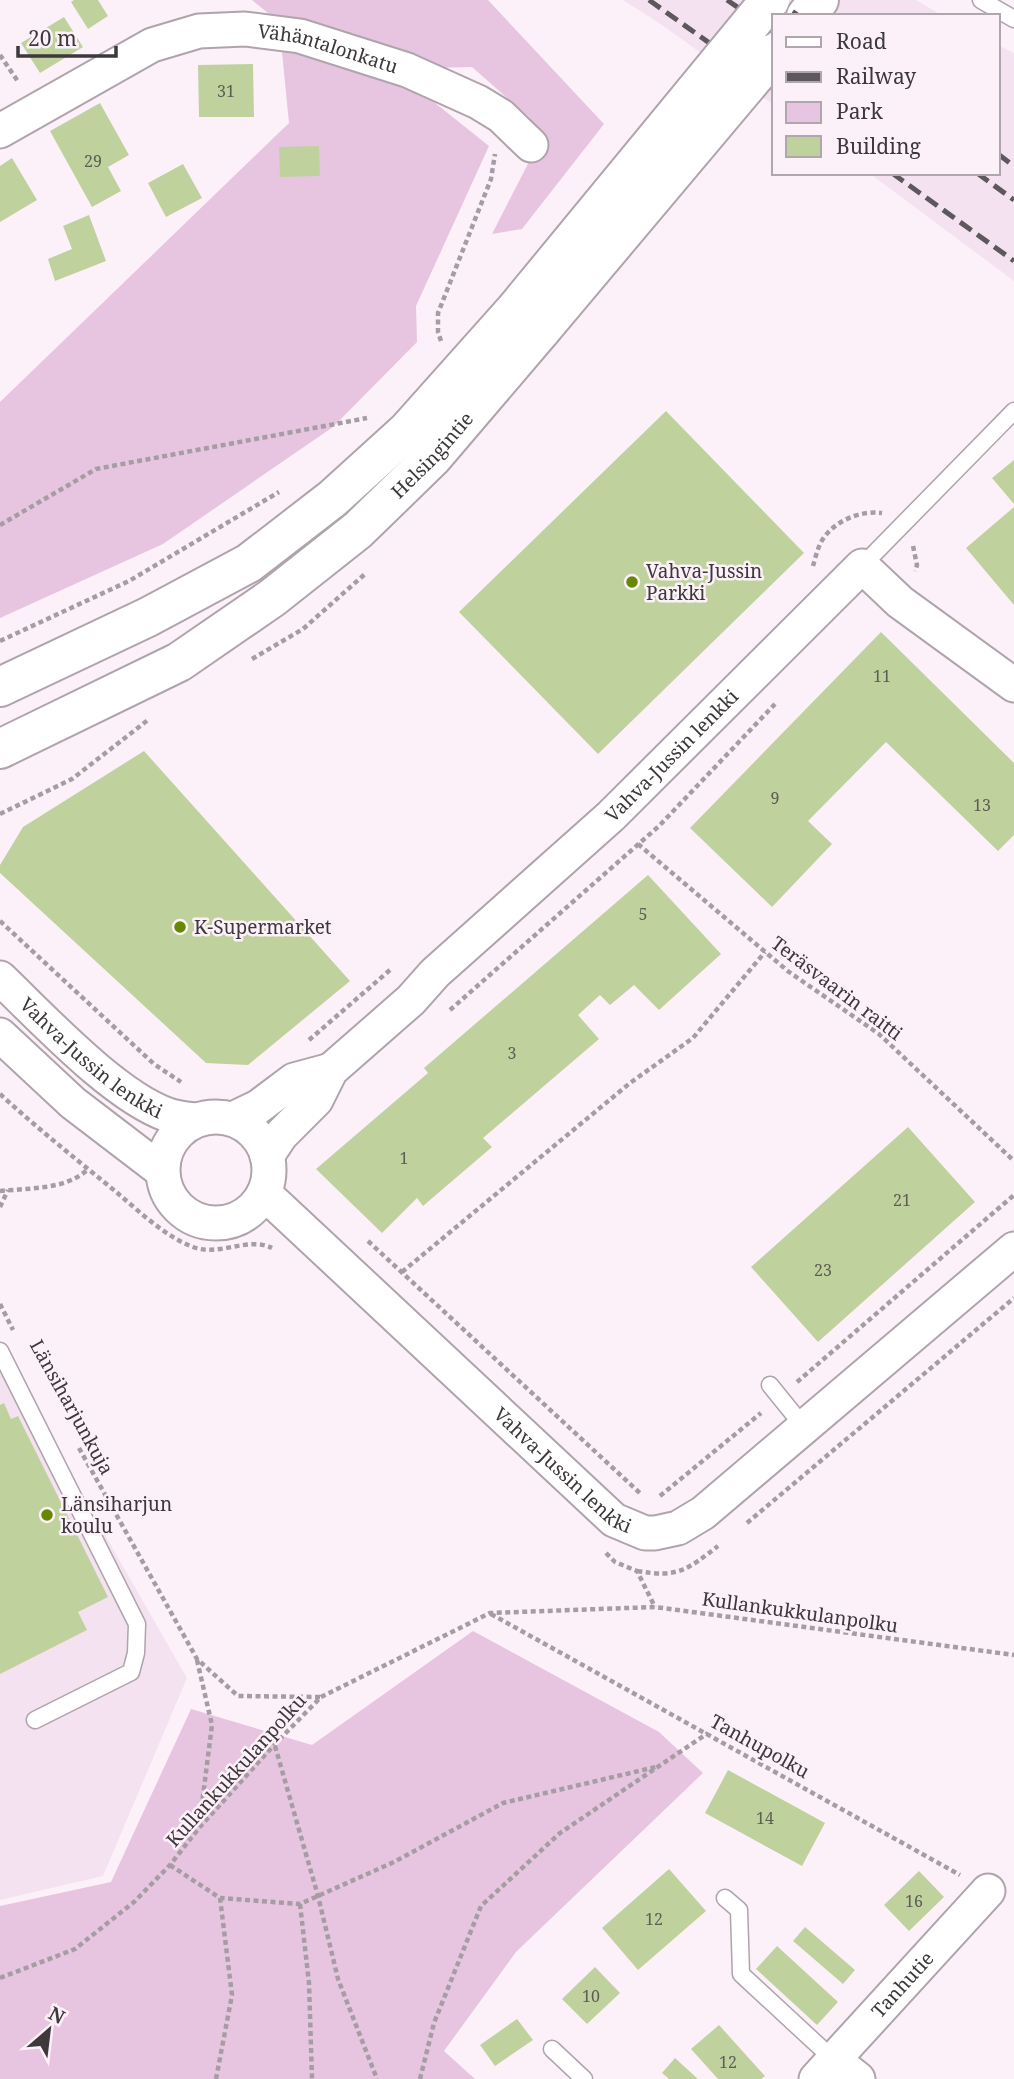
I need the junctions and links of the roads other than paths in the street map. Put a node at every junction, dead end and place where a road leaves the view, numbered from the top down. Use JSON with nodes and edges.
{"nodes":[{"id":1,"x":770,"y":0,"type":"edge"},
{"id":2,"x":819,"y":0,"type":"edge"},
{"id":3,"x":981,"y":0,"type":"edge"},
{"id":4,"x":808,"y":14,"type":"edge"},
{"id":5,"x":1014,"y":19,"type":"edge"},
{"id":6,"x":772,"y":55,"type":"edge"},
{"id":7,"x":0,"y":131,"type":"edge"},
{"id":8,"x":531,"y":145,"type":"dead end"},
{"id":9,"x":528,"y":319,"type":"junction"},
{"id":10,"x":1014,"y":411,"type":"edge"},
{"id":11,"x":862,"y":566,"type":"junction"},
{"id":12,"x":1014,"y":685,"type":"edge"},
{"id":13,"x":0,"y":687,"type":"edge"},
{"id":14,"x":0,"y":748,"type":"edge"},
{"id":15,"x":0,"y":978,"type":"edge"},
{"id":16,"x":0,"y":1035,"type":"edge"},
{"id":17,"x":331,"y":1070,"type":"junction"},
{"id":18,"x":233,"y":1119,"type":"junction"},
{"id":19,"x":195,"y":1121,"type":"junction"},
{"id":20,"x":267,"y":1156,"type":"junction"},
{"id":21,"x":162,"y":1171,"type":"junction"},
{"id":22,"x":264,"y":1193,"type":"junction"},
{"id":23,"x":1014,"y":1249,"type":"edge"},
{"id":24,"x":0,"y":1351,"type":"edge"},
{"id":25,"x":774,"y":1391,"type":"road end"},
{"id":26,"x":804,"y":1427,"type":"junction"},
{"id":27,"x":35,"y":1720,"type":"dead end"},
{"id":28,"x":988,"y":1891,"type":"road end"},
{"id":29,"x":725,"y":1898,"type":"dead end"},
{"id":30,"x":552,"y":2049,"type":"dead end"},
{"id":31,"x":836,"y":2073,"type":"edge"},
{"id":32,"x":584,"y":2079,"type":"edge"}],
"edges":[{"from":1,"to":9,"type":"main road","name":"Helsingintie","bridge":true},
{"from":2,"to":4,"type":"main road"},
{"from":3,"to":5,"type":"lane"},
{"from":6,"to":9,"type":"main road","name":"Helsingintie","bridge":true},
{"from":7,"to":8,"type":"street","name":"Vähäntalonkatu"},
{"from":9,"to":13,"type":"main road","name":"Helsingintie"},
{"from":9,"to":14,"type":"main road","name":"Helsingintie"},
{"from":10,"to":11,"type":"lane"},
{"from":11,"to":12,"type":"street"},
{"from":11,"to":17,"type":"street","name":"Vahva-Jussin lenkki"},
{"from":15,"to":19,"type":"street","name":"Vahva-Jussin lenkki"},
{"from":16,"to":21,"type":"street"},
{"from":17,"to":18,"type":"street","name":"Vahva-Jussin lenkki"},
{"from":17,"to":20,"type":"street","name":"Vahva-Jussin lenkki"},
{"from":18,"to":19,"type":"street"},
{"from":18,"to":20,"type":"street"},
{"from":19,"to":21,"type":"street"},
{"from":20,"to":22,"type":"street"},
{"from":21,"to":22,"type":"street"},
{"from":22,"to":26,"type":"street","name":"Vahva-Jussin lenkki"},
{"from":23,"to":26,"type":"street","name":"Vahva-Jussin lenkki"},
{"from":24,"to":27,"type":"lane"},
{"from":25,"to":26,"type":"lane"},
{"from":28,"to":31,"type":"street","name":"Tanhutie"},
{"from":29,"to":31,"type":"lane"},
{"from":30,"to":32,"type":"lane"}]}
